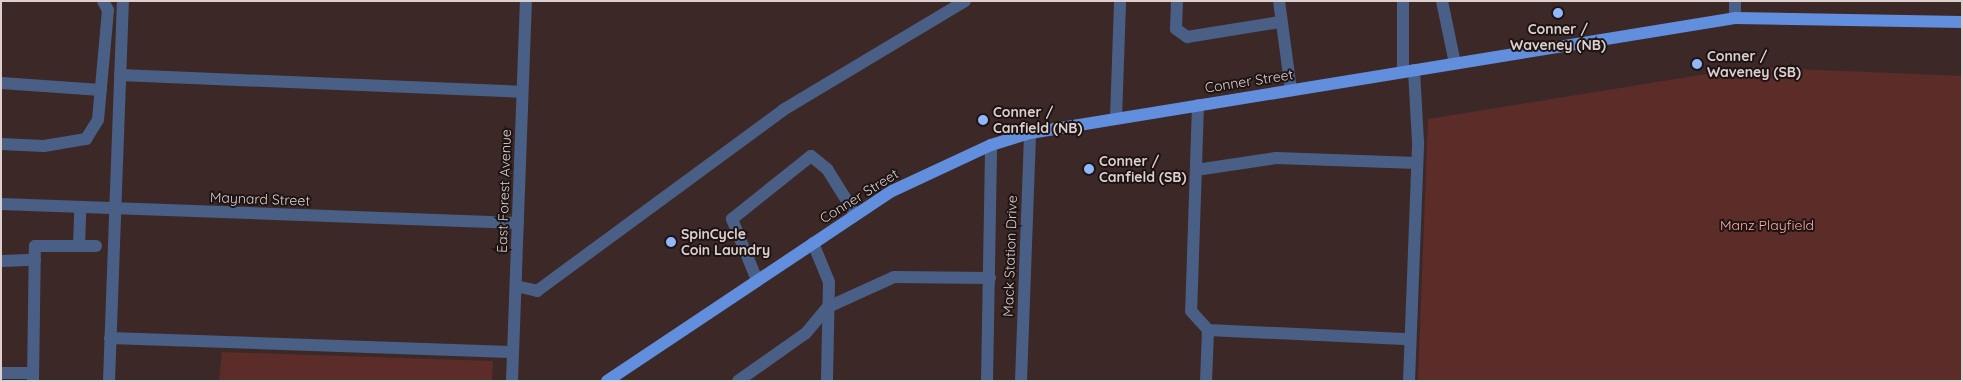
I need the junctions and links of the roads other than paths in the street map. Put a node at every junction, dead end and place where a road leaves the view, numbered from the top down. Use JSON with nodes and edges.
{"nodes":[{"id":1,"x":103,"y":1,"type":"edge"},
{"id":2,"x":123,"y":1,"type":"edge"},
{"id":3,"x":526,"y":1,"type":"edge"},
{"id":4,"x":965,"y":1,"type":"edge"},
{"id":5,"x":1120,"y":1,"type":"edge"},
{"id":6,"x":1177,"y":1,"type":"edge"},
{"id":7,"x":1279,"y":1,"type":"edge"},
{"id":8,"x":1403,"y":1,"type":"edge"},
{"id":9,"x":1442,"y":1,"type":"edge"},
{"id":10,"x":1735,"y":1,"type":"edge"},
{"id":11,"x":1735,"y":18,"type":"junction"},
{"id":12,"x":1280,"y":22,"type":"junction"},
{"id":13,"x":1962,"y":22,"type":"edge"},
{"id":14,"x":1455,"y":63,"type":"junction"},
{"id":15,"x":1408,"y":71,"type":"junction"},
{"id":16,"x":120,"y":74,"type":"junction"},
{"id":17,"x":1,"y":83,"type":"edge"},
{"id":18,"x":101,"y":90,"type":"junction"},
{"id":19,"x":1291,"y":90,"type":"junction"},
{"id":20,"x":522,"y":92,"type":"junction"},
{"id":21,"x":1198,"y":105,"type":"junction"},
{"id":22,"x":1116,"y":118,"type":"junction"},
{"id":23,"x":1030,"y":132,"type":"junction"},
{"id":24,"x":1,"y":144,"type":"edge"},
{"id":25,"x":992,"y":145,"type":"junction"},
{"id":26,"x":1417,"y":163,"type":"junction"},
{"id":27,"x":1196,"y":170,"type":"junction"},
{"id":28,"x":1,"y":204,"type":"edge"},
{"id":29,"x":80,"y":208,"type":"junction"},
{"id":30,"x":114,"y":209,"type":"junction"},
{"id":31,"x":856,"y":215,"type":"junction"},
{"id":32,"x":518,"y":224,"type":"junction"},
{"id":33,"x":813,"y":243,"type":"junction"},
{"id":34,"x":79,"y":246,"type":"junction"},
{"id":35,"x":96,"y":246,"type":"dead end"},
{"id":36,"x":35,"y":260,"type":"junction"},
{"id":37,"x":1,"y":262,"type":"edge"},
{"id":38,"x":990,"y":278,"type":"junction"},
{"id":39,"x":757,"y":280,"type":"junction"},
{"id":40,"x":516,"y":286,"type":"junction"},
{"id":41,"x":828,"y":307,"type":"junction"},
{"id":42,"x":1208,"y":330,"type":"junction"},
{"id":43,"x":110,"y":338,"type":"junction"},
{"id":44,"x":1410,"y":339,"type":"junction"},
{"id":45,"x":513,"y":352,"type":"junction"},
{"id":46,"x":1,"y":373,"type":"edge"},
{"id":47,"x":33,"y":377,"type":"edge"},
{"id":48,"x":109,"y":381,"type":"edge"},
{"id":49,"x":512,"y":381,"type":"edge"},
{"id":50,"x":607,"y":381,"type":"edge"},
{"id":51,"x":738,"y":381,"type":"edge"},
{"id":52,"x":827,"y":381,"type":"edge"},
{"id":53,"x":987,"y":381,"type":"edge"},
{"id":54,"x":1021,"y":381,"type":"edge"},
{"id":55,"x":1206,"y":381,"type":"edge"},
{"id":56,"x":1409,"y":381,"type":"edge"}],
"edges":[{"from":1,"to":18,"type":"street"},
{"from":2,"to":16,"type":"street"},
{"from":3,"to":20,"type":"street","name":"East Forest Avenue"},
{"from":4,"to":40,"type":"street"},
{"from":5,"to":22,"type":"street"},
{"from":6,"to":12,"type":"street"},
{"from":7,"to":12,"type":"street"},
{"from":8,"to":15,"type":"street"},
{"from":9,"to":14,"type":"street"},
{"from":10,"to":11,"type":"street"},
{"from":11,"to":13,"type":"main road","name":"Conner Street"},
{"from":11,"to":14,"type":"main road","name":"Conner Street"},
{"from":12,"to":19,"type":"street"},
{"from":14,"to":15,"type":"main road","name":"Conner Street"},
{"from":15,"to":19,"type":"main road","name":"Conner Street"},
{"from":15,"to":26,"type":"street"},
{"from":16,"to":20,"type":"street"},
{"from":16,"to":30,"type":"street"},
{"from":17,"to":18,"type":"street"},
{"from":18,"to":24,"type":"street"},
{"from":19,"to":21,"type":"main road","name":"Conner Street"},
{"from":20,"to":32,"type":"street","name":"East Forest Avenue"},
{"from":21,"to":22,"type":"main road","name":"Conner Street"},
{"from":21,"to":27,"type":"street"},
{"from":22,"to":23,"type":"main road","name":"Conner Street"},
{"from":23,"to":25,"type":"main road","name":"Conner Street"},
{"from":23,"to":54,"type":"street","name":"Mack Station Drive"},
{"from":25,"to":31,"type":"main road","name":"Conner Street"},
{"from":25,"to":38,"type":"street"},
{"from":26,"to":27,"type":"street"},
{"from":26,"to":44,"type":"street"},
{"from":27,"to":42,"type":"street"},
{"from":28,"to":29,"type":"street","name":"Maynard Street"},
{"from":29,"to":30,"type":"street","name":"Maynard Street"},
{"from":29,"to":34,"type":"street"},
{"from":30,"to":32,"type":"street","name":"Maynard Street"},
{"from":30,"to":43,"type":"street"},
{"from":31,"to":33,"type":"main road","name":"Conner Street"},
{"from":31,"to":39,"type":"street"},
{"from":32,"to":40,"type":"street","name":"East Forest Avenue"},
{"from":33,"to":39,"type":"main road","name":"Conner Street"},
{"from":33,"to":41,"type":"street"},
{"from":34,"to":35,"type":"street"},
{"from":34,"to":36,"type":"street"},
{"from":36,"to":37,"type":"street"},
{"from":36,"to":47,"type":"street"},
{"from":38,"to":41,"type":"street"},
{"from":38,"to":53,"type":"street"},
{"from":39,"to":50,"type":"main road","name":"Conner Street"},
{"from":40,"to":45,"type":"street","name":"East Forest Avenue"},
{"from":41,"to":51,"type":"street"},
{"from":41,"to":52,"type":"street"},
{"from":42,"to":44,"type":"street"},
{"from":42,"to":55,"type":"street"},
{"from":43,"to":45,"type":"street"},
{"from":43,"to":48,"type":"street"},
{"from":44,"to":56,"type":"street"},
{"from":45,"to":49,"type":"street","name":"East Forest Avenue"},
{"from":46,"to":47,"type":"street"}]}
